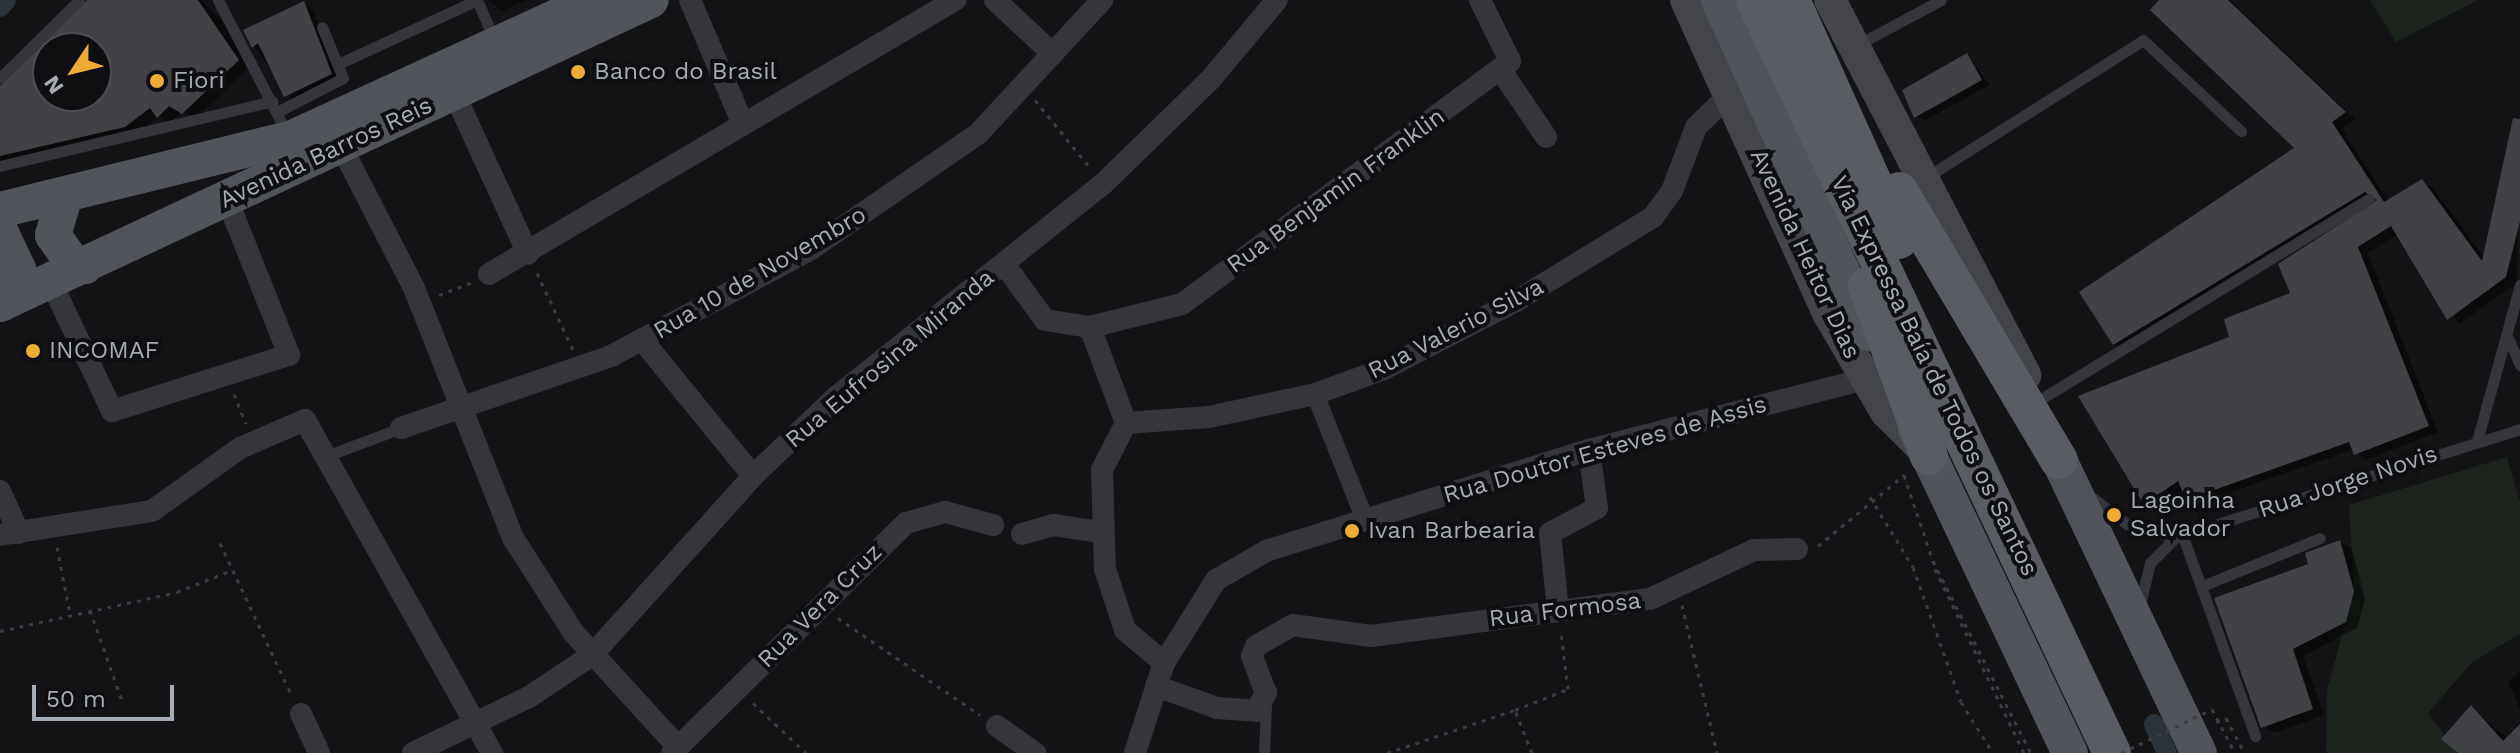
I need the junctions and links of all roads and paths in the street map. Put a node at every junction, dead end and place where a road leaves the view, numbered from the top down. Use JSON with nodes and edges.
{"nodes":[{"id":1,"x":79,"y":0,"type":"edge"},
{"id":2,"x":218,"y":0,"type":"edge"},
{"id":3,"x":593,"y":0,"type":"edge"},
{"id":4,"x":651,"y":0,"type":"edge"},
{"id":5,"x":690,"y":0,"type":"edge"},
{"id":6,"x":955,"y":0,"type":"edge"},
{"id":7,"x":995,"y":0,"type":"edge"},
{"id":8,"x":1102,"y":0,"type":"edge"},
{"id":9,"x":1277,"y":0,"type":"edge"},
{"id":10,"x":1480,"y":0,"type":"edge"},
{"id":11,"x":1686,"y":0,"type":"edge"},
{"id":12,"x":1719,"y":0,"type":"edge"},
{"id":13,"x":1755,"y":0,"type":"edge"},
{"id":14,"x":1791,"y":0,"type":"edge"},
{"id":15,"x":1830,"y":0,"type":"edge"},
{"id":16,"x":1941,"y":0,"type":"edge"},
{"id":17,"x":322,"y":27,"type":"dead end"},
{"id":18,"x":497,"y":46,"type":"junction"},
{"id":19,"x":1853,"y":47,"type":"junction"},
{"id":20,"x":1053,"y":54,"type":"junction"},
{"id":21,"x":1799,"y":55,"type":"junction"},
{"id":22,"x":340,"y":63,"type":"junction"},
{"id":23,"x":1500,"y":69,"type":"junction"},
{"id":24,"x":0,"y":78,"type":"edge"},
{"id":25,"x":1024,"y":88,"type":"junction"},
{"id":26,"x":454,"y":93,"type":"junction"},
{"id":27,"x":350,"y":94,"type":"junction"},
{"id":28,"x":1730,"y":94,"type":"junction"},
{"id":29,"x":280,"y":117,"type":"junction"},
{"id":30,"x":742,"y":122,"type":"junction"},
{"id":31,"x":2241,"y":131,"type":"dead end"},
{"id":32,"x":1546,"y":137,"type":"dead end"},
{"id":33,"x":341,"y":146,"type":"junction"},
{"id":34,"x":0,"y":166,"type":"edge"},
{"id":35,"x":1924,"y":179,"type":"junction"},
{"id":36,"x":1102,"y":185,"type":"junction"},
{"id":37,"x":65,"y":195,"type":"junction"},
{"id":38,"x":227,"y":199,"type":"junction"},
{"id":39,"x":2369,"y":199,"type":"dead end"},
{"id":40,"x":0,"y":210,"type":"edge"},
{"id":41,"x":0,"y":231,"type":"edge"},
{"id":42,"x":528,"y":254,"type":"junction"},
{"id":43,"x":1004,"y":264,"type":"junction"},
{"id":44,"x":85,"y":266,"type":"junction"},
{"id":45,"x":489,"y":274,"type":"joint"},
{"id":46,"x":51,"y":282,"type":"junction"},
{"id":47,"x":2520,"y":285,"type":"edge"},
{"id":48,"x":1903,"y":300,"type":"junction"},
{"id":49,"x":420,"y":302,"type":"junction"},
{"id":50,"x":1,"y":304,"type":"edge"},
{"id":51,"x":1090,"y":327,"type":"junction"},
{"id":52,"x":2508,"y":338,"type":"junction"},
{"id":53,"x":643,"y":341,"type":"junction"},
{"id":54,"x":2520,"y":365,"type":"edge"},
{"id":55,"x":581,"y":368,"type":"junction"},
{"id":56,"x":227,"y":375,"type":"junction"},
{"id":57,"x":1865,"y":379,"type":"junction"},
{"id":58,"x":1315,"y":394,"type":"junction"},
{"id":59,"x":2036,"y":402,"type":"junction"},
{"id":60,"x":458,"y":410,"type":"junction"},
{"id":61,"x":1126,"y":423,"type":"junction"},
{"id":62,"x":401,"y":428,"type":"joint"},
{"id":63,"x":2520,"y":429,"type":"edge"},
{"id":64,"x":2477,"y":441,"type":"junction"},
{"id":65,"x":253,"y":442,"type":"junction"},
{"id":66,"x":1589,"y":450,"type":"junction"},
{"id":67,"x":326,"y":456,"type":"junction"},
{"id":68,"x":1917,"y":466,"type":"junction"},
{"id":69,"x":2062,"y":466,"type":"junction"},
{"id":70,"x":753,"y":476,"type":"junction"},
{"id":71,"x":0,"y":491,"type":"edge"},
{"id":72,"x":1870,"y":497,"type":"junction"},
{"id":73,"x":1366,"y":522,"type":"junction"},
{"id":74,"x":993,"y":525,"type":"dead end"},
{"id":75,"x":53,"y":528,"type":"junction"},
{"id":76,"x":1101,"y":532,"type":"junction"},
{"id":77,"x":9,"y":534,"type":"edge"},
{"id":78,"x":1022,"y":534,"type":"dead end"},
{"id":79,"x":2179,"y":536,"type":"junction"},
{"id":80,"x":2320,"y":538,"type":"dead end"},
{"id":81,"x":220,"y":543,"type":"dead end"},
{"id":82,"x":1797,"y":549,"type":"joint"},
{"id":83,"x":1933,"y":561,"type":"junction"},
{"id":84,"x":232,"y":570,"type":"junction"},
{"id":85,"x":2202,"y":586,"type":"junction"},
{"id":86,"x":1678,"y":591,"type":"junction"},
{"id":87,"x":820,"y":607,"type":"junction"},
{"id":88,"x":90,"y":609,"type":"junction"},
{"id":89,"x":1558,"y":610,"type":"junction"},
{"id":90,"x":70,"y":614,"type":"junction"},
{"id":91,"x":2138,"y":625,"type":"junction"},
{"id":92,"x":0,"y":631,"type":"edge"},
{"id":93,"x":592,"y":655,"type":"junction"},
{"id":94,"x":1164,"y":663,"type":"junction"},
{"id":95,"x":1156,"y":686,"type":"junction"},
{"id":96,"x":738,"y":688,"type":"junction"},
{"id":97,"x":122,"y":701,"type":"dead end"},
{"id":98,"x":1266,"y":704,"type":"junction"},
{"id":99,"x":1515,"y":710,"type":"junction"},
{"id":100,"x":2049,"y":710,"type":"junction"},
{"id":101,"x":301,"y":714,"type":"joint"},
{"id":102,"x":2226,"y":718,"type":"dead end"},
{"id":103,"x":476,"y":724,"type":"junction"},
{"id":104,"x":997,"y":726,"type":"joint"},
{"id":105,"x":2255,"y":736,"type":"dead end"},
{"id":106,"x":675,"y":750,"type":"edge"},
{"id":107,"x":319,"y":753,"type":"edge"},
{"id":108,"x":413,"y":753,"type":"edge"},
{"id":109,"x":492,"y":753,"type":"edge"},
{"id":110,"x":806,"y":753,"type":"edge"},
{"id":111,"x":1035,"y":753,"type":"edge"},
{"id":112,"x":1135,"y":753,"type":"edge"},
{"id":113,"x":1264,"y":753,"type":"edge"},
{"id":114,"x":1387,"y":753,"type":"edge"},
{"id":115,"x":1532,"y":753,"type":"edge"},
{"id":116,"x":1717,"y":753,"type":"edge"},
{"id":117,"x":1993,"y":753,"type":"edge"},
{"id":118,"x":2024,"y":753,"type":"edge"},
{"id":119,"x":2031,"y":753,"type":"edge"},
{"id":120,"x":2058,"y":753,"type":"edge"},
{"id":121,"x":2070,"y":753,"type":"edge"},
{"id":122,"x":2112,"y":753,"type":"edge"},
{"id":123,"x":2121,"y":753,"type":"edge"},
{"id":124,"x":2140,"y":753,"type":"edge"},
{"id":125,"x":2199,"y":753,"type":"edge"},
{"id":126,"x":2235,"y":753,"type":"edge"},
{"id":127,"x":2245,"y":753,"type":"edge"}],
"edges":[{"from":1,"to":24,"type":"lane"},
{"from":2,"to":29,"type":"lane"},
{"from":3,"to":18,"type":"main road","name":"Avenida Barros Reis"},
{"from":4,"to":26,"type":"main road","name":"Avenida Barros Reis"},
{"from":5,"to":30,"type":"street"},
{"from":6,"to":30,"type":"street"},
{"from":7,"to":20,"type":"street"},
{"from":8,"to":20,"type":"street","name":"Rua 10 de Novembro"},
{"from":9,"to":36,"type":"street","name":"Rua Eufrosina Miranda"},
{"from":10,"to":23,"type":"street"},
{"from":11,"to":28,"type":"main road","name":"Avenida Heitor Dias"},
{"from":12,"to":48,"type":"main road"},
{"from":13,"to":21,"type":"highway","name":"Via Expressa Baía de Todos os Santos"},
{"from":14,"to":21,"type":"highway","name":"Via Expressa Baía de Todos os Santos"},
{"from":15,"to":19,"type":"main road"},
{"from":16,"to":19,"type":"lane"},
{"from":17,"to":22,"type":"lane"},
{"from":18,"to":22,"type":"lane"},
{"from":18,"to":27,"type":"main road","name":"Avenida Barros Reis"},
{"from":19,"to":35,"type":"main road"},
{"from":20,"to":25,"type":"street","name":"Rua 10 de Novembro"},
{"from":21,"to":48,"type":"highway"},
{"from":21,"to":48,"type":"highway","name":"Via Expressa Baía de Todos os Santos"},
{"from":22,"to":27,"type":"lane"},
{"from":23,"to":32,"type":"street"},
{"from":23,"to":51,"type":"street","name":"Rua Benjamin Franklin"},
{"from":25,"to":36,"type":"path"},
{"from":25,"to":53,"type":"street","name":"Rua 10 de Novembro"},
{"from":26,"to":33,"type":"main road","name":"Avenida Barros Reis"},
{"from":26,"to":42,"type":"street"},
{"from":27,"to":29,"type":"main road","name":"Avenida Barros Reis"},
{"from":28,"to":57,"type":"main road","name":"Avenida Heitor Dias"},
{"from":28,"to":58,"type":"street","name":"Rua Valerio Silva"},
{"from":29,"to":34,"type":"lane"},
{"from":29,"to":37,"type":"main road","name":"Avenida Barros Reis"},
{"from":30,"to":42,"type":"street"},
{"from":31,"to":35,"type":"lane"},
{"from":33,"to":38,"type":"main road","name":"Avenida Barros Reis"},
{"from":33,"to":49,"type":"street"},
{"from":35,"to":59,"type":"main road"},
{"from":36,"to":43,"type":"street","name":"Rua Eufrosina Miranda"},
{"from":37,"to":40,"type":"main road","name":"Avenida Barros Reis"},
{"from":37,"to":44,"type":"main road"},
{"from":38,"to":44,"type":"main road","name":"Avenida Barros Reis"},
{"from":38,"to":56,"type":"street"},
{"from":39,"to":59,"type":"lane"},
{"from":41,"to":50,"type":"main road"},
{"from":42,"to":45,"type":"street"},
{"from":42,"to":55,"type":"path"},
{"from":43,"to":51,"type":"street","name":"Rua Benjamin Franklin"},
{"from":43,"to":70,"type":"street","name":"Rua Eufrosina Miranda"},
{"from":44,"to":46,"type":"main road","name":"Avenida Barros Reis"},
{"from":45,"to":49,"type":"path"},
{"from":46,"to":50,"type":"main road","name":"Avenida Barros Reis"},
{"from":46,"to":56,"type":"street"},
{"from":47,"to":52,"type":"lane"},
{"from":48,"to":68,"type":"highway"},
{"from":48,"to":69,"type":"highway"},
{"from":48,"to":122,"type":"highway","name":"Via Expressa Baía de Todos os Santos"},
{"from":48,"to":124,"type":"highway","name":"Via Expressa Baía de Todos os Santos"},
{"from":49,"to":60,"type":"street"},
{"from":51,"to":61,"type":"street"},
{"from":52,"to":54,"type":"lane"},
{"from":52,"to":64,"type":"lane"},
{"from":53,"to":55,"type":"street","name":"Rua 10 de Novembro"},
{"from":53,"to":70,"type":"street"},
{"from":55,"to":60,"type":"street","name":"Rua 10 de Novembro"},
{"from":56,"to":65,"type":"path"},
{"from":57,"to":66,"type":"street","name":"Rua Doutor Esteves de Assis"},
{"from":57,"to":68,"type":"main road","name":"Avenida Heitor Dias"},
{"from":58,"to":61,"type":"street","name":"Rua Valerio Silva"},
{"from":58,"to":73,"type":"street"},
{"from":59,"to":69,"type":"main road"},
{"from":60,"to":62,"type":"street","name":"Rua 10 de Novembro"},
{"from":60,"to":93,"type":"street"},
{"from":61,"to":76,"type":"street"},
{"from":62,"to":67,"type":"lane"},
{"from":63,"to":64,"type":"lane","name":"Rua Jorge Novis"},
{"from":64,"to":79,"type":"lane","name":"Rua Jorge Novis"},
{"from":65,"to":67,"type":"street"},
{"from":65,"to":75,"type":"street"},
{"from":66,"to":73,"type":"street","name":"Rua Doutor Esteves de Assis"},
{"from":66,"to":89,"type":"street"},
{"from":67,"to":103,"type":"street"},
{"from":68,"to":72,"type":"path"},
{"from":68,"to":83,"type":"path"},
{"from":68,"to":100,"type":"main road","name":"Avenida Heitor Dias"},
{"from":69,"to":79,"type":"lane","name":"Rua Jorge Novis"},
{"from":69,"to":91,"type":"main road"},
{"from":70,"to":93,"type":"street","name":"Rua Eufrosina Miranda"},
{"from":71,"to":77,"type":"street"},
{"from":72,"to":82,"type":"path"},
{"from":72,"to":117,"type":"path"},
{"from":73,"to":94,"type":"street","name":"Rua Doutor Esteves de Assis"},
{"from":74,"to":87,"type":"street","name":"Rua Vera Cruz"},
{"from":75,"to":77,"type":"street"},
{"from":75,"to":90,"type":"path"},
{"from":76,"to":78,"type":"street"},
{"from":76,"to":94,"type":"street"},
{"from":79,"to":85,"type":"lane"},
{"from":79,"to":91,"type":"lane"},
{"from":80,"to":85,"type":"lane"},
{"from":81,"to":84,"type":"path"},
{"from":82,"to":86,"type":"street","name":"Rua Formosa"},
{"from":83,"to":118,"type":"path"},
{"from":83,"to":119,"type":"path"},
{"from":84,"to":88,"type":"path"},
{"from":84,"to":101,"type":"path"},
{"from":85,"to":105,"type":"lane"},
{"from":86,"to":89,"type":"street","name":"Rua Formosa"},
{"from":86,"to":116,"type":"path"},
{"from":87,"to":96,"type":"street","name":"Rua Vera Cruz"},
{"from":87,"to":104,"type":"path"},
{"from":88,"to":90,"type":"path"},
{"from":88,"to":97,"type":"path"},
{"from":89,"to":98,"type":"street","name":"Rua Formosa"},
{"from":89,"to":99,"type":"path"},
{"from":90,"to":92,"type":"path"},
{"from":91,"to":125,"type":"main road"},
{"from":93,"to":103,"type":"street","name":"Rua Eufrosina Miranda"},
{"from":93,"to":106,"type":"street"},
{"from":94,"to":95,"type":"street"},
{"from":95,"to":98,"type":"street"},
{"from":95,"to":112,"type":"street"},
{"from":96,"to":106,"type":"street","name":"Rua Vera Cruz"},
{"from":96,"to":110,"type":"path"},
{"from":98,"to":113,"type":"lane"},
{"from":99,"to":114,"type":"path"},
{"from":99,"to":115,"type":"path"},
{"from":100,"to":120,"type":"street"},
{"from":100,"to":121,"type":"main road","name":"Avenida Heitor Dias"},
{"from":101,"to":107,"type":"street"},
{"from":102,"to":127,"type":"path"},
{"from":103,"to":108,"type":"street","name":"Rua Eufrosina Miranda"},
{"from":103,"to":109,"type":"street"},
{"from":104,"to":111,"type":"street"},
{"from":123,"to":126,"type":"path","bridge":true}]}
